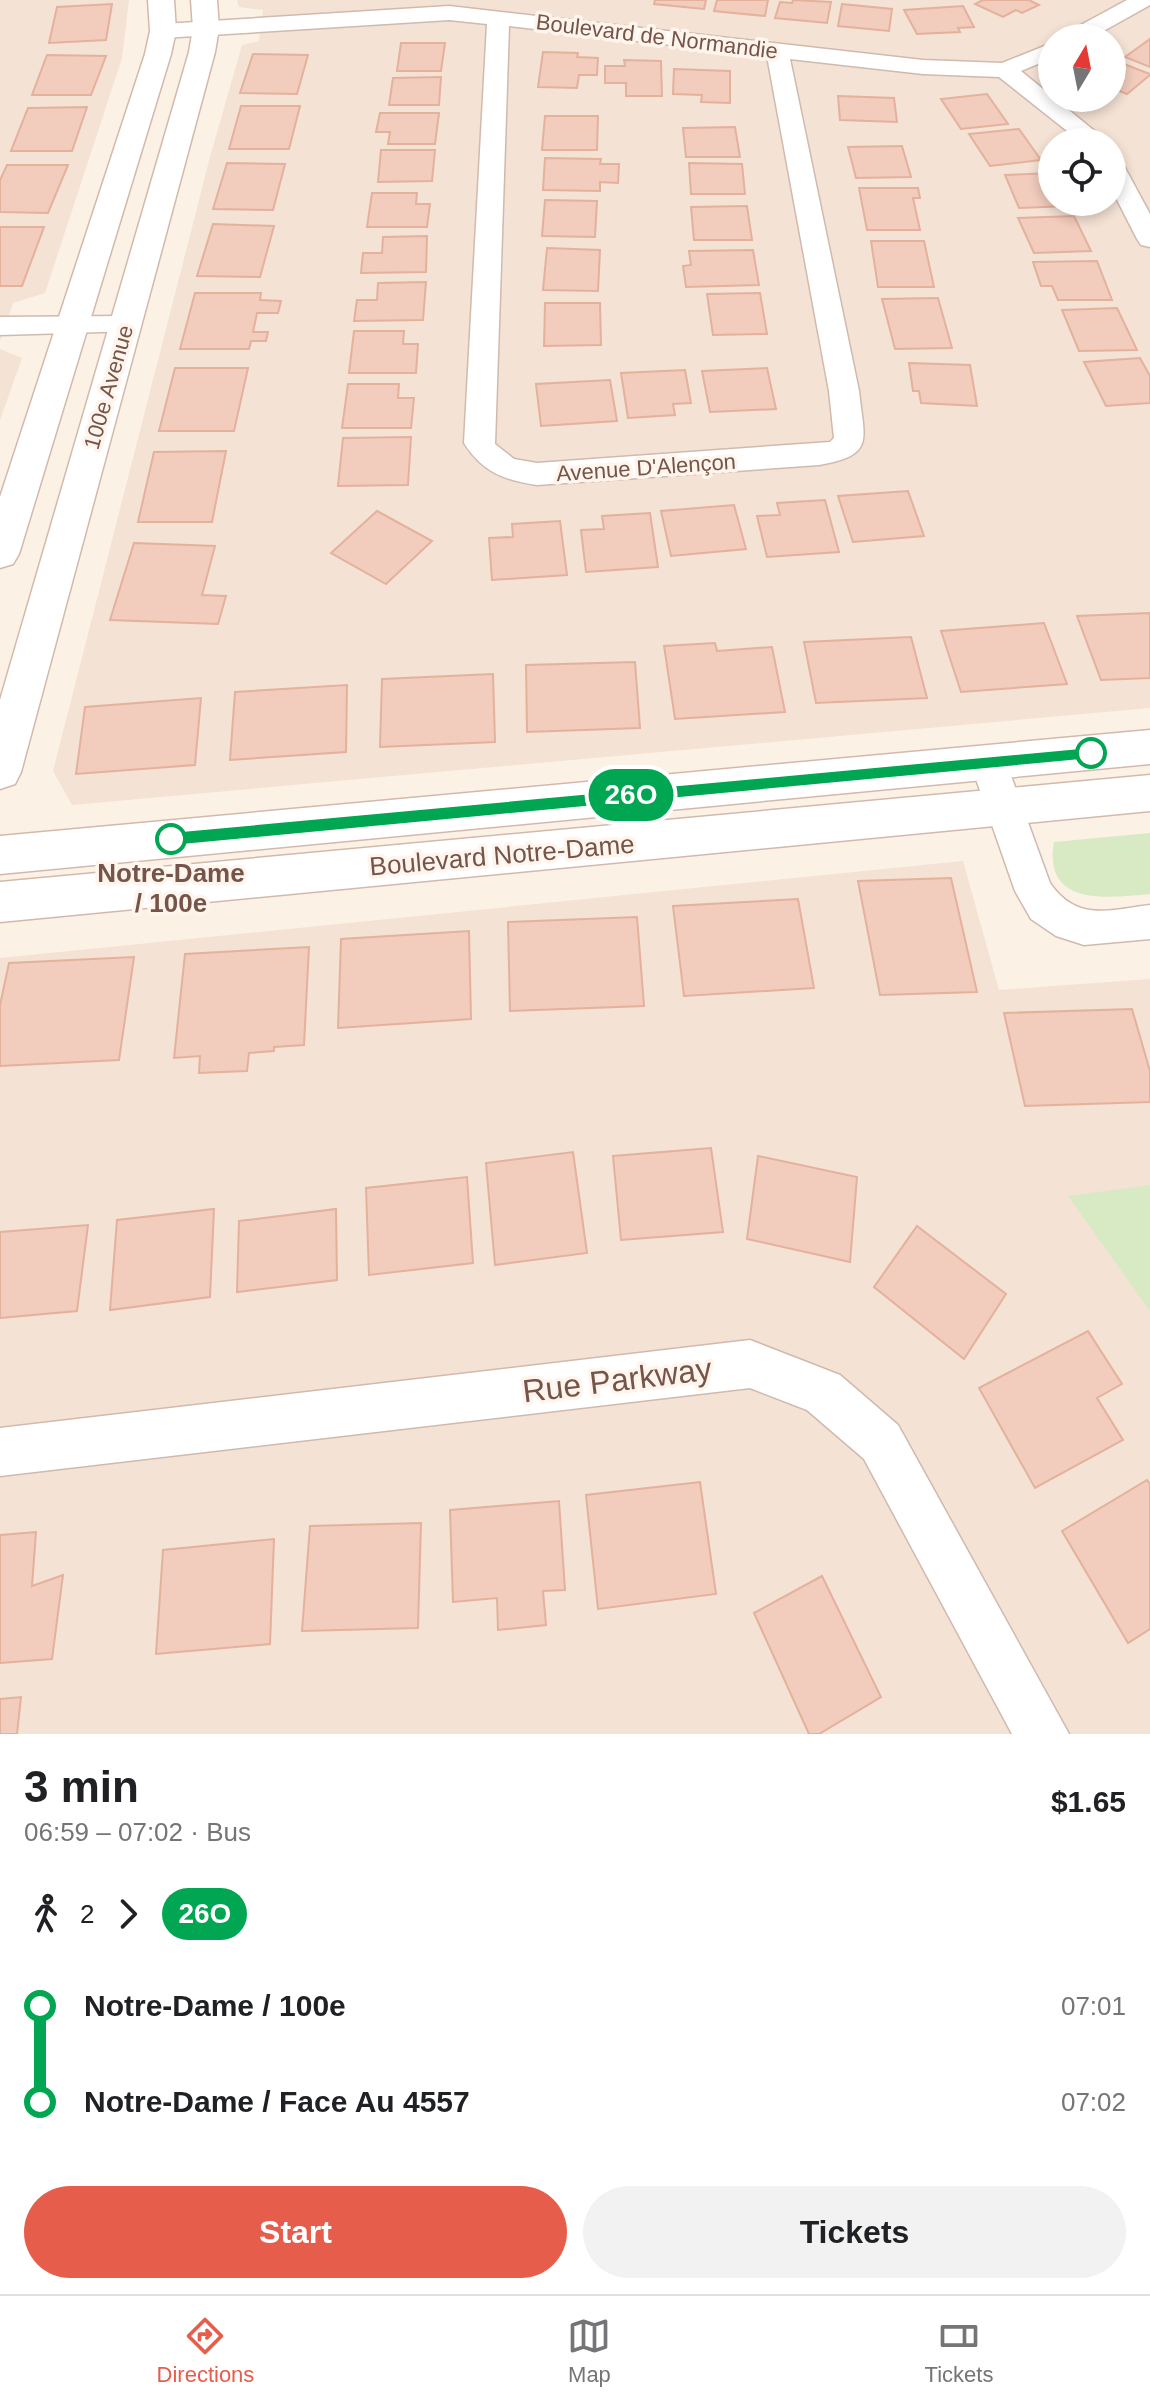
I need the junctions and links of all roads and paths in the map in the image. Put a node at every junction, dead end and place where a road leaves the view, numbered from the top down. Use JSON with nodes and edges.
{"nodes":[{"id":1,"x":161,"y":0,"type":"edge"},
{"id":2,"x":204,"y":0,"type":"edge"},
{"id":3,"x":1143,"y":0,"type":"edge"},
{"id":4,"x":498,"y":17,"type":"junction"},
{"id":5,"x":1099,"y":24,"type":"edge"},
{"id":6,"x":206,"y":28,"type":"junction"},
{"id":7,"x":163,"y":31,"type":"junction"},
{"id":8,"x":777,"y":51,"type":"junction"},
{"id":9,"x":1038,"y":56,"type":"edge"},
{"id":10,"x":1005,"y":70,"type":"junction"},
{"id":11,"x":1078,"y":128,"type":"edge"},
{"id":12,"x":1126,"y":193,"type":"edge"},
{"id":13,"x":1150,"y":239,"type":"edge"},
{"id":14,"x":72,"y":325,"type":"junction"},
{"id":15,"x":125,"y":325,"type":"junction"},
{"id":16,"x":0,"y":326,"type":"edge"},
{"id":17,"x":0,"y":554,"type":"edge"},
{"id":18,"x":1150,"y":747,"type":"edge"},
{"id":19,"x":988,"y":762,"type":"junction"},
{"id":20,"x":0,"y":772,"type":"edge"},
{"id":21,"x":1150,"y":793,"type":"edge"},
{"id":22,"x":1004,"y":807,"type":"junction"},
{"id":23,"x":0,"y":855,"type":"edge"},
{"id":24,"x":0,"y":902,"type":"edge"},
{"id":25,"x":1150,"y":922,"type":"edge"},
{"id":26,"x":0,"y":1452,"type":"edge"},
{"id":27,"x":1042,"y":1734,"type":"edge"}],
"edges":[{"from":1,"to":7,"type":"street","name":"100e Avenue"},
{"from":2,"to":6,"type":"street","name":"100e Avenue"},
{"from":3,"to":5,"type":"street"},
{"from":4,"to":6,"type":"street","name":"Boulevard de Normandie"},
{"from":4,"to":8,"type":"street","name":"Boulevard de Normandie"},
{"from":4,"to":8,"type":"street","name":"Avenue D'Alençon"},
{"from":6,"to":7,"type":"street","name":"Boulevard de Normandie"},
{"from":6,"to":15,"type":"street","name":"100e Avenue"},
{"from":7,"to":14,"type":"street","name":"100e Avenue"},
{"from":8,"to":10,"type":"street","name":"Boulevard de Normandie"},
{"from":9,"to":10,"type":"street","name":"Boulevard de Normandie"},
{"from":10,"to":11,"type":"street"},
{"from":12,"to":13,"type":"street"},
{"from":14,"to":15,"type":"street"},
{"from":14,"to":16,"type":"street"},
{"from":14,"to":17,"type":"street","name":"100e Avenue"},
{"from":15,"to":20,"type":"street","name":"100e Avenue"},
{"from":18,"to":19,"type":"street","name":"Boulevard Notre-Dame"},
{"from":19,"to":22,"type":"street"},
{"from":19,"to":23,"type":"street","name":"Boulevard Notre-Dame"},
{"from":21,"to":22,"type":"street","name":"Boulevard Notre-Dame"},
{"from":22,"to":24,"type":"street","name":"Boulevard Notre-Dame"},
{"from":22,"to":25,"type":"street"},
{"from":26,"to":27,"type":"street","name":"Rue Parkway"}]}
